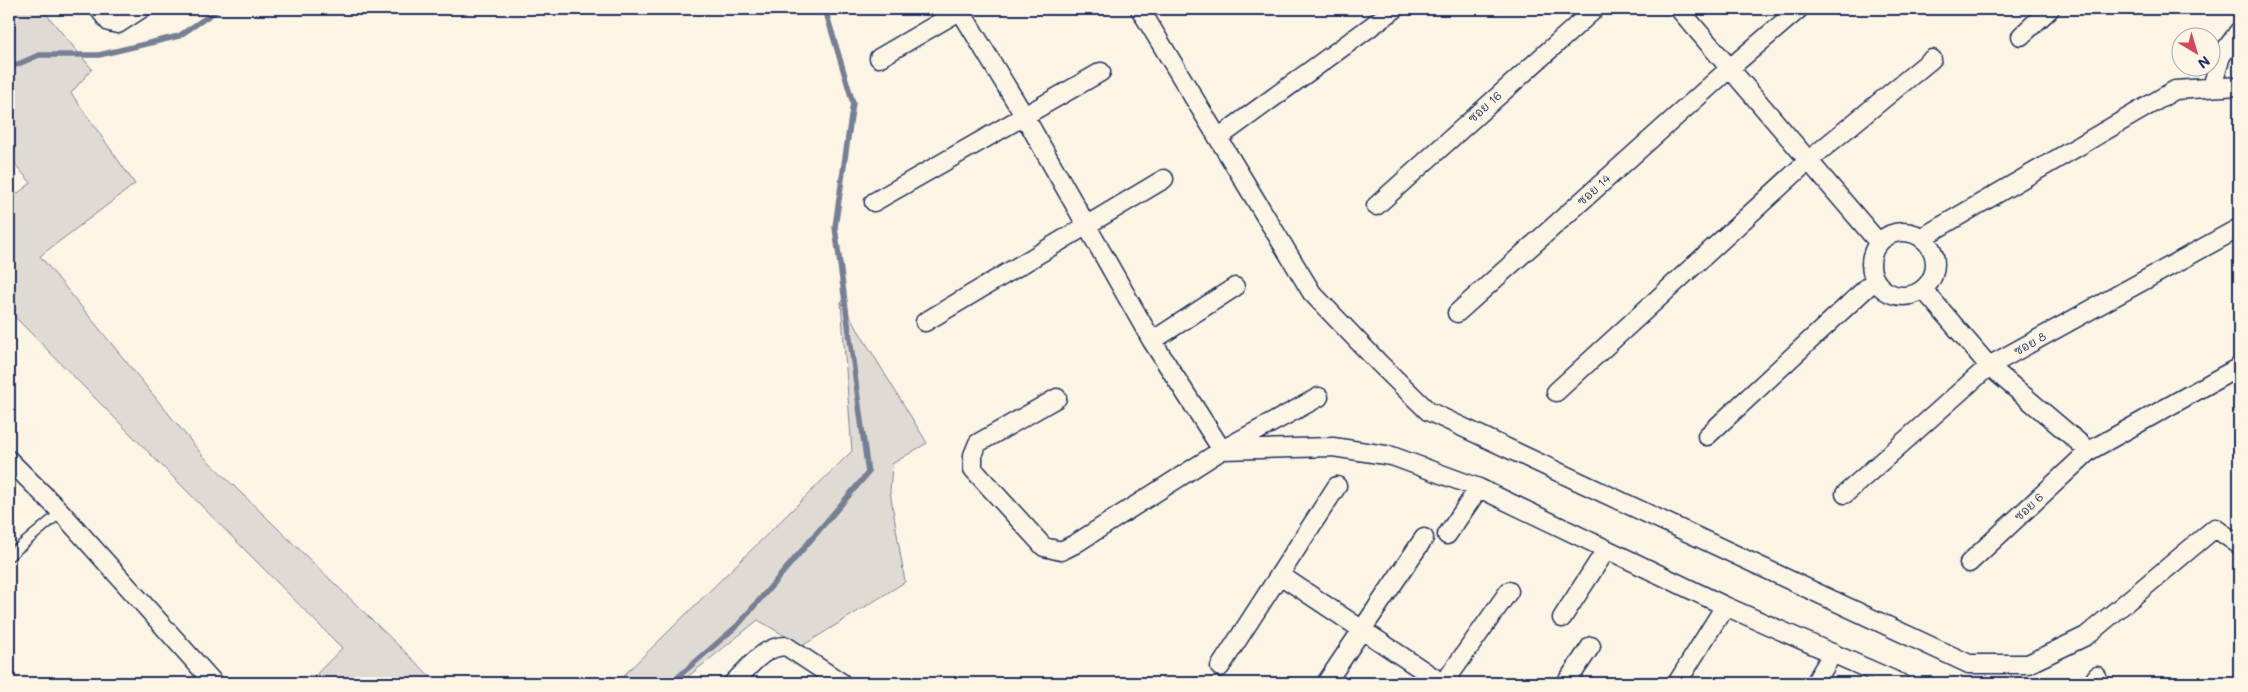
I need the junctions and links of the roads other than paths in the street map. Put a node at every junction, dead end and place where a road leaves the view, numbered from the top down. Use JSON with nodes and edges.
{"nodes":[{"id":1,"x":99,"y":9,"type":"edge"},
{"id":2,"x":141,"y":9,"type":"edge"},
{"id":3,"x":1140,"y":9,"type":"edge"},
{"id":4,"x":1396,"y":9,"type":"edge"},
{"id":5,"x":1595,"y":9,"type":"edge"},
{"id":6,"x":1679,"y":9,"type":"edge"},
{"id":7,"x":1799,"y":9,"type":"edge"},
{"id":8,"x":2050,"y":9,"type":"edge"},
{"id":9,"x":961,"y":10,"type":"edge"},
{"id":10,"x":2239,"y":31,"type":"edge"},
{"id":11,"x":2021,"y":36,"type":"dead end"},
{"id":12,"x":880,"y":58,"type":"dead end"},
{"id":13,"x":1932,"y":59,"type":"dead end"},
{"id":14,"x":1730,"y":68,"type":"junction"},
{"id":15,"x":1101,"y":72,"type":"dead end"},
{"id":16,"x":2239,"y":86,"type":"edge"},
{"id":17,"x":2212,"y":87,"type":"junction"},
{"id":18,"x":1025,"y":116,"type":"junction"},
{"id":19,"x":1218,"y":138,"type":"junction"},
{"id":20,"x":1809,"y":160,"type":"junction"},
{"id":21,"x":1164,"y":179,"type":"dead end"},
{"id":22,"x":874,"y":202,"type":"dead end"},
{"id":23,"x":1376,"y":206,"type":"dead end"},
{"id":24,"x":1087,"y":224,"type":"junction"},
{"id":25,"x":2239,"y":228,"type":"edge"},
{"id":26,"x":1920,"y":238,"type":"junction"},
{"id":27,"x":1879,"y":243,"type":"junction"},
{"id":28,"x":1875,"y":280,"type":"junction"},
{"id":29,"x":1235,"y":287,"type":"dead end"},
{"id":30,"x":1923,"y":289,"type":"junction"},
{"id":31,"x":1457,"y":313,"type":"dead end"},
{"id":32,"x":924,"y":322,"type":"dead end"},
{"id":33,"x":1152,"y":341,"type":"junction"},
{"id":34,"x":1989,"y":366,"type":"junction"},
{"id":35,"x":2239,"y":367,"type":"edge"},
{"id":36,"x":1556,"y":392,"type":"dead end"},
{"id":37,"x":1319,"y":397,"type":"dead end"},
{"id":38,"x":1057,"y":398,"type":"dead end"},
{"id":39,"x":1707,"y":436,"type":"dead end"},
{"id":40,"x":1222,"y":450,"type":"junction"},
{"id":41,"x":2089,"y":451,"type":"junction"},
{"id":42,"x":9,"y":460,"type":"edge"},
{"id":43,"x":1337,"y":486,"type":"dead end"},
{"id":44,"x":1479,"y":488,"type":"junction"},
{"id":45,"x":1845,"y":494,"type":"dead end"},
{"id":46,"x":61,"y":512,"type":"junction"},
{"id":47,"x":1447,"y":535,"type":"dead end"},
{"id":48,"x":1424,"y":538,"type":"dead end"},
{"id":49,"x":2239,"y":545,"type":"edge"},
{"id":50,"x":1606,"y":550,"type":"junction"},
{"id":51,"x":9,"y":556,"type":"edge"},
{"id":52,"x":1969,"y":563,"type":"dead end"},
{"id":53,"x":1280,"y":575,"type":"junction"},
{"id":54,"x":1508,"y":591,"type":"dead end"},
{"id":55,"x":1725,"y":606,"type":"junction"},
{"id":56,"x":1562,"y":618,"type":"dead end"},
{"id":57,"x":1363,"y":631,"type":"junction"},
{"id":58,"x":1591,"y":646,"type":"dead end"},
{"id":59,"x":1833,"y":653,"type":"junction"},
{"id":60,"x":1220,"y":667,"type":"dead end"},
{"id":61,"x":214,"y":683,"type":"edge"},
{"id":62,"x":733,"y":683,"type":"edge"},
{"id":63,"x":842,"y":683,"type":"edge"},
{"id":64,"x":1326,"y":683,"type":"edge"},
{"id":65,"x":1443,"y":683,"type":"edge"},
{"id":66,"x":1566,"y":683,"type":"edge"},
{"id":67,"x":1677,"y":683,"type":"edge"},
{"id":68,"x":1815,"y":683,"type":"edge"},
{"id":69,"x":1900,"y":683,"type":"edge"}],
"edges":[{"from":1,"to":2,"type":"street"},
{"from":3,"to":19,"type":"street"},
{"from":4,"to":19,"type":"street"},
{"from":5,"to":23,"type":"street","name":"ซอย 16"},
{"from":6,"to":14,"type":"street"},
{"from":7,"to":14,"type":"street","name":"ซอย 14"},
{"from":8,"to":11,"type":"street"},
{"from":9,"to":12,"type":"street"},
{"from":9,"to":18,"type":"street"},
{"from":10,"to":17,"type":"street"},
{"from":13,"to":20,"type":"street"},
{"from":14,"to":20,"type":"street"},
{"from":14,"to":31,"type":"street","name":"ซอย 14"},
{"from":15,"to":18,"type":"street"},
{"from":16,"to":17,"type":"street"},
{"from":17,"to":26,"type":"street"},
{"from":18,"to":22,"type":"street"},
{"from":18,"to":24,"type":"street"},
{"from":19,"to":49,"type":"street"},
{"from":20,"to":27,"type":"street"},
{"from":20,"to":36,"type":"street"},
{"from":21,"to":24,"type":"street"},
{"from":24,"to":32,"type":"street"},
{"from":24,"to":33,"type":"street"},
{"from":25,"to":34,"type":"street","name":"ซอย 8"},
{"from":26,"to":27,"type":"street"},
{"from":26,"to":30,"type":"street"},
{"from":27,"to":28,"type":"street"},
{"from":28,"to":30,"type":"street"},
{"from":28,"to":39,"type":"street"},
{"from":29,"to":33,"type":"street"},
{"from":30,"to":34,"type":"street"},
{"from":33,"to":40,"type":"street"},
{"from":34,"to":41,"type":"street"},
{"from":34,"to":45,"type":"street","name":"ซอย 8"},
{"from":35,"to":41,"type":"street","name":"ซอย 6"},
{"from":37,"to":40,"type":"street"},
{"from":38,"to":40,"type":"street"},
{"from":40,"to":44,"type":"street"},
{"from":41,"to":52,"type":"street","name":"ซอย 6"},
{"from":42,"to":46,"type":"street"},
{"from":43,"to":53,"type":"street"},
{"from":44,"to":47,"type":"street"},
{"from":44,"to":50,"type":"street"},
{"from":46,"to":51,"type":"lane"},
{"from":46,"to":61,"type":"street"},
{"from":48,"to":57,"type":"street"},
{"from":50,"to":55,"type":"street"},
{"from":50,"to":56,"type":"street"},
{"from":53,"to":57,"type":"street"},
{"from":53,"to":60,"type":"street"},
{"from":54,"to":65,"type":"street"},
{"from":55,"to":59,"type":"street"},
{"from":55,"to":67,"type":"street"},
{"from":57,"to":64,"type":"street"},
{"from":57,"to":65,"type":"street"},
{"from":58,"to":66,"type":"street"},
{"from":59,"to":68,"type":"street"},
{"from":59,"to":69,"type":"street"},
{"from":62,"to":63,"type":"street"}]}
